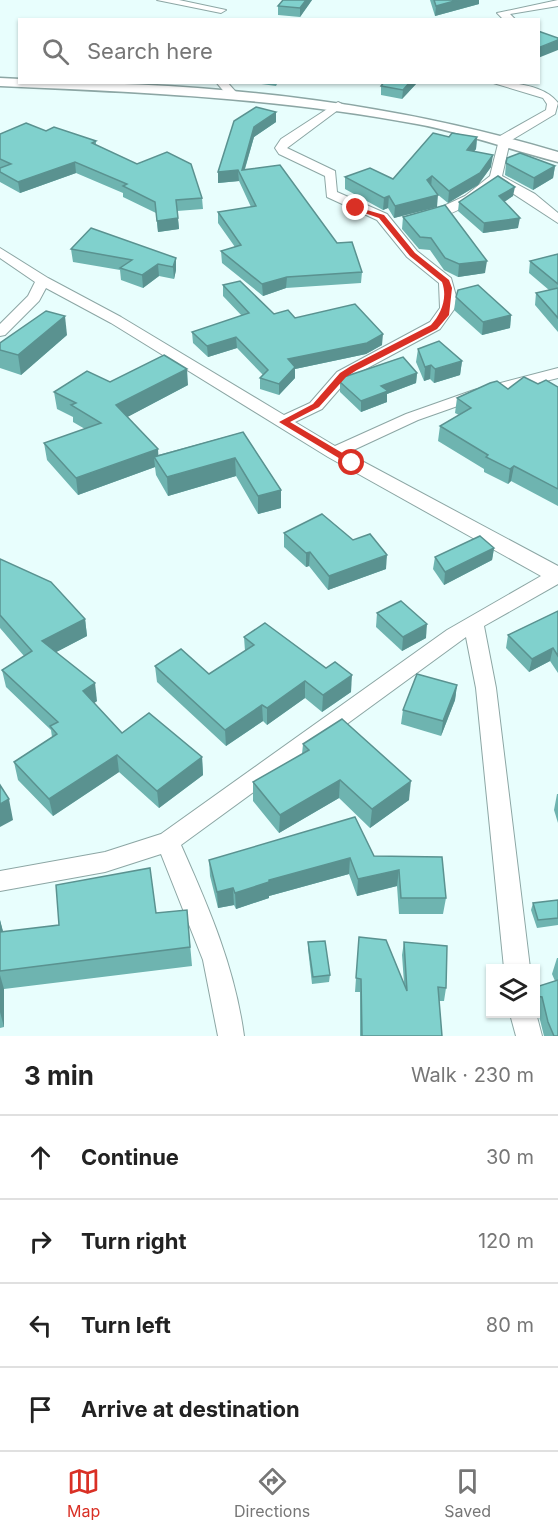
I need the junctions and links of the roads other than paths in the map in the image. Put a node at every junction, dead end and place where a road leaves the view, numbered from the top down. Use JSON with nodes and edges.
{"nodes":[{"id":1,"x":162,"y":0,"type":"edge"},
{"id":2,"x":558,"y":3,"type":"edge"},
{"id":3,"x":222,"y":10,"type":"edge"},
{"id":4,"x":508,"y":18,"type":"edge"},
{"id":5,"x":0,"y":82,"type":"edge"},
{"id":6,"x":18,"y":82,"type":"edge"},
{"id":7,"x":90,"y":84,"type":"edge"},
{"id":8,"x":502,"y":84,"type":"edge"},
{"id":9,"x":226,"y":87,"type":"edge"},
{"id":10,"x":338,"y":105,"type":"junction"},
{"id":11,"x":504,"y":139,"type":"junction"},
{"id":12,"x":558,"y":157,"type":"edge"},
{"id":13,"x":496,"y":177,"type":"junction"},
{"id":14,"x":558,"y":219,"type":"edge"},
{"id":15,"x":401,"y":223,"type":"junction"},
{"id":16,"x":0,"y":252,"type":"edge"},
{"id":17,"x":43,"y":281,"type":"junction"},
{"id":18,"x":0,"y":332,"type":"edge"},
{"id":19,"x":558,"y":373,"type":"edge"},
{"id":20,"x":283,"y":422,"type":"junction"},
{"id":21,"x":334,"y":453,"type":"junction"},
{"id":22,"x":557,"y":575,"type":"edge"},
{"id":23,"x":473,"y":622,"type":"junction"},
{"id":24,"x":168,"y":842,"type":"junction"},
{"id":25,"x":0,"y":881,"type":"edge"},
{"id":26,"x":516,"y":964,"type":"edge"},
{"id":27,"x":524,"y":1018,"type":"edge"},
{"id":28,"x":231,"y":1036,"type":"edge"},
{"id":29,"x":529,"y":1036,"type":"edge"}],
"edges":[{"from":1,"to":3,"type":"street"},
{"from":2,"to":4,"type":"street"},
{"from":5,"to":6,"type":"street"},
{"from":7,"to":9,"type":"street"},
{"from":8,"to":11,"type":"street"},
{"from":9,"to":10,"type":"street"},
{"from":10,"to":11,"type":"street"},
{"from":10,"to":15,"type":"street"},
{"from":11,"to":12,"type":"street"},
{"from":11,"to":13,"type":"street"},
{"from":13,"to":14,"type":"street"},
{"from":13,"to":15,"type":"street"},
{"from":15,"to":20,"type":"street"},
{"from":16,"to":17,"type":"street"},
{"from":17,"to":18,"type":"street"},
{"from":17,"to":20,"type":"street"},
{"from":19,"to":21,"type":"street"},
{"from":20,"to":21,"type":"street"},
{"from":21,"to":22,"type":"street"},
{"from":22,"to":23,"type":"street"},
{"from":23,"to":24,"type":"street"},
{"from":23,"to":26,"type":"street"},
{"from":24,"to":25,"type":"street"},
{"from":24,"to":28,"type":"street"},
{"from":27,"to":29,"type":"street"}]}
